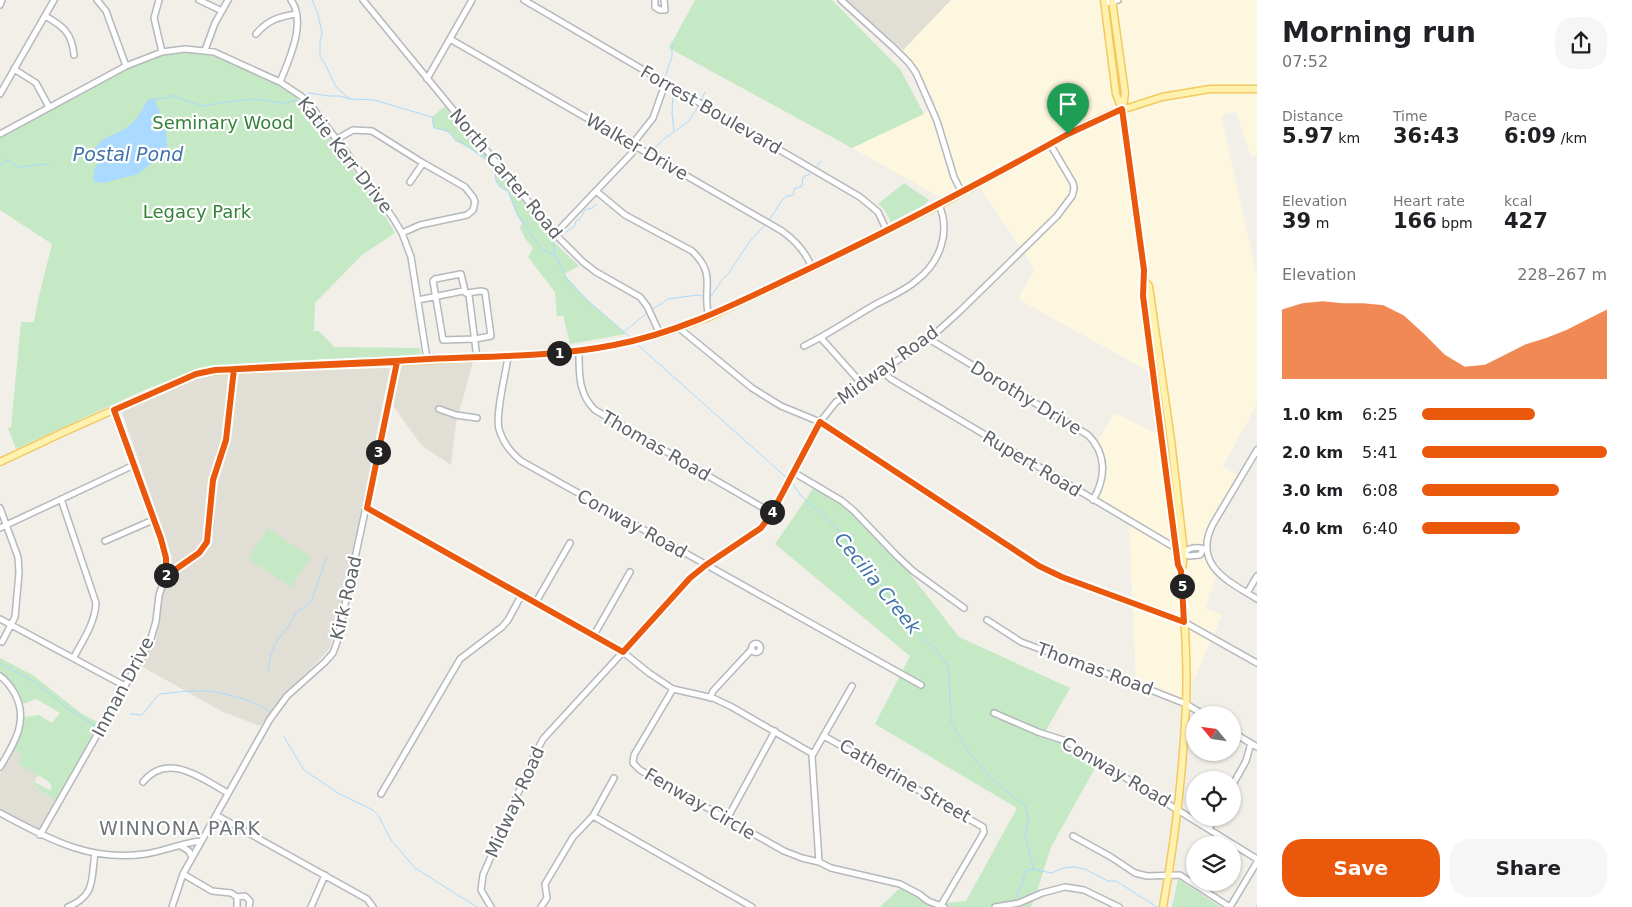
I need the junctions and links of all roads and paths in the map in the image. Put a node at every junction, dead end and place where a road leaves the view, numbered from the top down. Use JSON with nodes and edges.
{"nodes":[{"id":1,"x":2,"y":0,"type":"edge"},
{"id":2,"x":54,"y":0,"type":"edge"},
{"id":3,"x":97,"y":0,"type":"edge"},
{"id":4,"x":159,"y":0,"type":"edge"},
{"id":5,"x":199,"y":0,"type":"edge"},
{"id":6,"x":228,"y":0,"type":"edge"},
{"id":7,"x":291,"y":0,"type":"edge"},
{"id":8,"x":363,"y":0,"type":"edge"},
{"id":9,"x":472,"y":0,"type":"edge"},
{"id":10,"x":524,"y":0,"type":"edge"},
{"id":11,"x":655,"y":0,"type":"edge"},
{"id":12,"x":664,"y":0,"type":"edge"},
{"id":13,"x":841,"y":0,"type":"edge"},
{"id":14,"x":1114,"y":0,"type":"edge"},
{"id":15,"x":1105,"y":1,"type":"edge"},
{"id":16,"x":0,"y":5,"type":"edge"},
{"id":17,"x":222,"y":11,"type":"junction"},
{"id":18,"x":296,"y":14,"type":"junction"},
{"id":19,"x":45,"y":16,"type":"junction"},
{"id":20,"x":256,"y":34,"type":"dead end"},
{"id":21,"x":450,"y":39,"type":"junction"},
{"id":22,"x":205,"y":50,"type":"junction"},
{"id":23,"x":162,"y":52,"type":"junction"},
{"id":24,"x":74,"y":55,"type":"dead end"},
{"id":25,"x":126,"y":66,"type":"junction"},
{"id":26,"x":14,"y":69,"type":"junction"},
{"id":27,"x":427,"y":79,"type":"junction"},
{"id":28,"x":280,"y":82,"type":"junction"},
{"id":29,"x":665,"y":84,"type":"junction"},
{"id":30,"x":1257,"y":89,"type":"edge"},
{"id":31,"x":0,"y":94,"type":"edge"},
{"id":32,"x":49,"y":107,"type":"junction"},
{"id":33,"x":1122,"y":109,"type":"junction"},
{"id":34,"x":0,"y":134,"type":"edge"},
{"id":35,"x":337,"y":139,"type":"junction"},
{"id":36,"x":1050,"y":144,"type":"junction"},
{"id":37,"x":634,"y":147,"type":"junction"},
{"id":38,"x":422,"y":163,"type":"junction"},
{"id":39,"x":410,"y":182,"type":"dead end"},
{"id":40,"x":596,"y":191,"type":"junction"},
{"id":41,"x":962,"y":192,"type":"junction"},
{"id":42,"x":939,"y":205,"type":"junction"},
{"id":43,"x":887,"y":230,"type":"junction"},
{"id":44,"x":402,"y":233,"type":"junction"},
{"id":45,"x":555,"y":234,"type":"junction"},
{"id":46,"x":812,"y":268,"type":"junction"},
{"id":47,"x":1145,"y":281,"type":"junction"},
{"id":48,"x":466,"y":292,"type":"junction"},
{"id":49,"x":435,"y":296,"type":"junction"},
{"id":50,"x":418,"y":300,"type":"junction"},
{"id":51,"x":709,"y":317,"type":"junction"},
{"id":52,"x":679,"y":328,"type":"junction"},
{"id":53,"x":660,"y":334,"type":"junction"},
{"id":54,"x":822,"y":338,"type":"junction"},
{"id":55,"x":475,"y":339,"type":"junction"},
{"id":56,"x":929,"y":339,"type":"junction"},
{"id":57,"x":804,"y":346,"type":"dead end"},
{"id":58,"x":579,"y":351,"type":"junction"},
{"id":59,"x":508,"y":356,"type":"junction"},
{"id":60,"x":478,"y":358,"type":"junction"},
{"id":61,"x":427,"y":359,"type":"junction"},
{"id":62,"x":397,"y":362,"type":"junction"},
{"id":63,"x":234,"y":369,"type":"junction"},
{"id":64,"x":882,"y":371,"type":"junction"},
{"id":65,"x":862,"y":384,"type":"junction"},
{"id":66,"x":439,"y":409,"type":"dead end"},
{"id":67,"x":114,"y":410,"type":"junction"},
{"id":68,"x":477,"y":418,"type":"dead end"},
{"id":69,"x":820,"y":422,"type":"junction"},
{"id":70,"x":1257,"y":450,"type":"edge"},
{"id":71,"x":0,"y":462,"type":"edge"},
{"id":72,"x":134,"y":465,"type":"junction"},
{"id":73,"x":793,"y":472,"type":"junction"},
{"id":74,"x":61,"y":498,"type":"junction"},
{"id":75,"x":1093,"y":500,"type":"junction"},
{"id":76,"x":0,"y":508,"type":"edge"},
{"id":77,"x":367,"y":508,"type":"junction"},
{"id":78,"x":772,"y":513,"type":"junction"},
{"id":79,"x":153,"y":520,"type":"junction"},
{"id":80,"x":7,"y":525,"type":"junction"},
{"id":81,"x":0,"y":528,"type":"edge"},
{"id":82,"x":105,"y":541,"type":"dead end"},
{"id":83,"x":570,"y":543,"type":"dead end"},
{"id":84,"x":1176,"y":548,"type":"junction"},
{"id":85,"x":1205,"y":549,"type":"junction"},
{"id":86,"x":1184,"y":552,"type":"junction"},
{"id":87,"x":706,"y":565,"type":"junction"},
{"id":88,"x":1181,"y":571,"type":"junction"},
{"id":89,"x":630,"y":572,"type":"dead end"},
{"id":90,"x":166,"y":576,"type":"junction"},
{"id":91,"x":1257,"y":576,"type":"edge"},
{"id":92,"x":1247,"y":593,"type":"junction"},
{"id":93,"x":521,"y":596,"type":"junction"},
{"id":94,"x":1257,"y":599,"type":"edge"},
{"id":95,"x":536,"y":602,"type":"junction"},
{"id":96,"x":964,"y":608,"type":"dead end"},
{"id":97,"x":0,"y":619,"type":"edge"},
{"id":98,"x":987,"y":620,"type":"dead end"},
{"id":99,"x":1184,"y":622,"type":"junction"},
{"id":100,"x":10,"y":625,"type":"junction"},
{"id":101,"x":594,"y":635,"type":"junction"},
{"id":102,"x":2,"y":642,"type":"dead end"},
{"id":103,"x":752,"y":649,"type":"dead end"},
{"id":104,"x":623,"y":652,"type":"junction"},
{"id":105,"x":74,"y":657,"type":"junction"},
{"id":106,"x":1257,"y":664,"type":"edge"},
{"id":107,"x":0,"y":676,"type":"edge"},
{"id":108,"x":921,"y":685,"type":"dead end"},
{"id":109,"x":125,"y":686,"type":"junction"},
{"id":110,"x":852,"y":686,"type":"dead end"},
{"id":111,"x":673,"y":689,"type":"junction"},
{"id":112,"x":710,"y":698,"type":"junction"},
{"id":113,"x":1186,"y":704,"type":"junction"},
{"id":114,"x":1189,"y":706,"type":"edge"},
{"id":115,"x":994,"y":713,"type":"dead end"},
{"id":116,"x":775,"y":731,"type":"junction"},
{"id":117,"x":824,"y":736,"type":"junction"},
{"id":118,"x":1241,"y":737,"type":"edge"},
{"id":119,"x":1251,"y":743,"type":"junction"},
{"id":120,"x":1257,"y":747,"type":"edge"},
{"id":121,"x":813,"y":754,"type":"junction"},
{"id":122,"x":0,"y":767,"type":"edge"},
{"id":123,"x":1240,"y":771,"type":"edge"},
{"id":124,"x":614,"y":778,"type":"dead end"},
{"id":125,"x":143,"y":782,"type":"dead end"},
{"id":126,"x":228,"y":794,"type":"junction"},
{"id":127,"x":381,"y":794,"type":"dead end"},
{"id":128,"x":1178,"y":809,"type":"junction"},
{"id":129,"x":0,"y":813,"type":"edge"},
{"id":130,"x":216,"y":815,"type":"junction"},
{"id":131,"x":593,"y":816,"type":"junction"},
{"id":132,"x":727,"y":819,"type":"junction"},
{"id":133,"x":1209,"y":828,"type":"joint"},
{"id":134,"x":40,"y":835,"type":"junction"},
{"id":135,"x":1073,"y":836,"type":"dead end"},
{"id":136,"x":201,"y":841,"type":"junction"},
{"id":137,"x":181,"y":846,"type":"junction"},
{"id":138,"x":95,"y":853,"type":"junction"},
{"id":139,"x":192,"y":858,"type":"junction"},
{"id":140,"x":1257,"y":860,"type":"edge"},
{"id":141,"x":820,"y":862,"type":"junction"},
{"id":142,"x":183,"y":874,"type":"junction"},
{"id":143,"x":325,"y":875,"type":"junction"},
{"id":144,"x":1168,"y":876,"type":"junction"},
{"id":145,"x":237,"y":897,"type":"junction"},
{"id":146,"x":940,"y":906,"type":"edge"},
{"id":147,"x":68,"y":907,"type":"edge"},
{"id":148,"x":172,"y":907,"type":"edge"},
{"id":149,"x":238,"y":907,"type":"edge"},
{"id":150,"x":249,"y":907,"type":"edge"},
{"id":151,"x":311,"y":907,"type":"edge"},
{"id":152,"x":373,"y":907,"type":"edge"},
{"id":153,"x":491,"y":907,"type":"edge"},
{"id":154,"x":542,"y":907,"type":"edge"},
{"id":155,"x":752,"y":907,"type":"edge"},
{"id":156,"x":944,"y":907,"type":"edge"},
{"id":157,"x":995,"y":907,"type":"edge"},
{"id":158,"x":1119,"y":907,"type":"edge"},
{"id":159,"x":1163,"y":907,"type":"edge"},
{"id":160,"x":1230,"y":907,"type":"edge"}],
"edges":[{"from":1,"to":16,"type":"street"},
{"from":2,"to":19,"type":"street"},
{"from":3,"to":25,"type":"street"},
{"from":4,"to":23,"type":"street"},
{"from":5,"to":17,"type":"street"},
{"from":6,"to":17,"type":"street"},
{"from":7,"to":18,"type":"street"},
{"from":8,"to":27,"type":"street","name":"North Carter Road"},
{"from":9,"to":21,"type":"street"},
{"from":10,"to":29,"type":"street","name":"Forrest Boulevard"},
{"from":11,"to":12,"type":"street"},
{"from":13,"to":41,"type":"street"},
{"from":14,"to":15,"type":"street"},
{"from":14,"to":33,"type":"main road"},
{"from":15,"to":33,"type":"main road"},
{"from":17,"to":22,"type":"street"},
{"from":18,"to":20,"type":"street"},
{"from":18,"to":28,"type":"street"},
{"from":19,"to":24,"type":"street"},
{"from":19,"to":26,"type":"street"},
{"from":21,"to":27,"type":"street"},
{"from":21,"to":37,"type":"street","name":"Walker Drive"},
{"from":22,"to":23,"type":"street","name":"Katie Kerr Drive"},
{"from":22,"to":28,"type":"street","name":"Katie Kerr Drive"},
{"from":23,"to":25,"type":"street","name":"Katie Kerr Drive"},
{"from":25,"to":32,"type":"street","name":"Katie Kerr Drive"},
{"from":26,"to":31,"type":"street"},
{"from":26,"to":32,"type":"street"},
{"from":27,"to":45,"type":"street","name":"North Carter Road"},
{"from":28,"to":35,"type":"street","name":"Katie Kerr Drive"},
{"from":29,"to":37,"type":"street"},
{"from":29,"to":43,"type":"street","name":"Forrest Boulevard"},
{"from":30,"to":33,"type":"main road"},
{"from":32,"to":34,"type":"street","name":"Katie Kerr Drive"},
{"from":33,"to":36,"type":"main road"},
{"from":33,"to":47,"type":"main road"},
{"from":35,"to":38,"type":"street"},
{"from":35,"to":44,"type":"street","name":"Katie Kerr Drive"},
{"from":36,"to":41,"type":"main road"},
{"from":36,"to":56,"type":"street","name":"Midway Road"},
{"from":37,"to":40,"type":"street"},
{"from":37,"to":46,"type":"street","name":"Walker Drive"},
{"from":38,"to":39,"type":"street"},
{"from":38,"to":44,"type":"street"},
{"from":40,"to":45,"type":"street"},
{"from":40,"to":51,"type":"street"},
{"from":41,"to":42,"type":"main road"},
{"from":42,"to":43,"type":"main road"},
{"from":42,"to":54,"type":"street"},
{"from":43,"to":46,"type":"main road"},
{"from":44,"to":50,"type":"street","name":"Katie Kerr Drive"},
{"from":45,"to":53,"type":"street","name":"North Carter Road"},
{"from":46,"to":51,"type":"main road"},
{"from":47,"to":84,"type":"main road"},
{"from":47,"to":86,"type":"main road"},
{"from":48,"to":49,"type":"street"},
{"from":48,"to":49,"type":"street"},
{"from":48,"to":55,"type":"street"},
{"from":48,"to":55,"type":"street"},
{"from":49,"to":50,"type":"street"},
{"from":49,"to":55,"type":"street"},
{"from":50,"to":61,"type":"street","name":"Katie Kerr Drive"},
{"from":51,"to":52,"type":"main road"},
{"from":52,"to":53,"type":"main road"},
{"from":52,"to":69,"type":"street"},
{"from":53,"to":58,"type":"main road"},
{"from":54,"to":57,"type":"street"},
{"from":54,"to":65,"type":"street"},
{"from":55,"to":60,"type":"street"},
{"from":56,"to":64,"type":"street","name":"Midway Road"},
{"from":56,"to":75,"type":"street","name":"Dorothy Drive"},
{"from":58,"to":59,"type":"main road"},
{"from":58,"to":78,"type":"street","name":"Thomas Road"},
{"from":59,"to":60,"type":"main road"},
{"from":59,"to":87,"type":"street","name":"Conway Road"},
{"from":60,"to":61,"type":"main road"},
{"from":61,"to":62,"type":"main road"},
{"from":62,"to":63,"type":"main road"},
{"from":62,"to":77,"type":"street","name":"Kirk Road"},
{"from":63,"to":67,"type":"main road"},
{"from":63,"to":90,"type":"street"},
{"from":64,"to":65,"type":"street","name":"Midway Road"},
{"from":64,"to":75,"type":"street","name":"Rupert Road"},
{"from":65,"to":69,"type":"street","name":"Midway Road"},
{"from":66,"to":68,"type":"street"},
{"from":67,"to":71,"type":"main road"},
{"from":67,"to":72,"type":"street"},
{"from":69,"to":73,"type":"street","name":"Midway Road"},
{"from":69,"to":99,"type":"street"},
{"from":70,"to":85,"type":"street"},
{"from":72,"to":74,"type":"street"},
{"from":72,"to":79,"type":"street"},
{"from":73,"to":78,"type":"street","name":"Midway Road"},
{"from":73,"to":96,"type":"street"},
{"from":74,"to":80,"type":"street"},
{"from":74,"to":105,"type":"street"},
{"from":75,"to":84,"type":"street","name":"Rupert Road"},
{"from":76,"to":80,"type":"street"},
{"from":77,"to":93,"type":"street"},
{"from":77,"to":126,"type":"street","name":"Kirk Road"},
{"from":78,"to":87,"type":"street","name":"Midway Road"},
{"from":79,"to":82,"type":"street"},
{"from":79,"to":90,"type":"street"},
{"from":80,"to":81,"type":"street"},
{"from":80,"to":100,"type":"street"},
{"from":83,"to":95,"type":"street"},
{"from":84,"to":86,"type":"street","name":"Rupert Road"},
{"from":84,"to":88,"type":"main road"},
{"from":85,"to":86,"type":"street"},
{"from":85,"to":92,"type":"street"},
{"from":86,"to":88,"type":"main road"},
{"from":87,"to":104,"type":"street","name":"Midway Road"},
{"from":87,"to":108,"type":"street","name":"Conway Road"},
{"from":88,"to":99,"type":"main road"},
{"from":89,"to":101,"type":"street"},
{"from":90,"to":109,"type":"street","name":"Inman Drive"},
{"from":91,"to":92,"type":"street"},
{"from":92,"to":94,"type":"street"},
{"from":93,"to":95,"type":"street"},
{"from":93,"to":127,"type":"street"},
{"from":95,"to":101,"type":"street"},
{"from":97,"to":100,"type":"street"},
{"from":98,"to":113,"type":"street","name":"Thomas Road"},
{"from":99,"to":106,"type":"street"},
{"from":99,"to":113,"type":"main road"},
{"from":100,"to":102,"type":"street"},
{"from":100,"to":105,"type":"street"},
{"from":101,"to":104,"type":"street"},
{"from":103,"to":112,"type":"street"},
{"from":104,"to":111,"type":"street"},
{"from":104,"to":153,"type":"street","name":"Midway Road"},
{"from":105,"to":109,"type":"street"},
{"from":107,"to":122,"type":"street"},
{"from":109,"to":134,"type":"street","name":"Inman Drive"},
{"from":110,"to":117,"type":"street"},
{"from":111,"to":112,"type":"street"},
{"from":111,"to":132,"type":"street","name":"Fenway Circle"},
{"from":112,"to":116,"type":"street"},
{"from":113,"to":114,"type":"street","name":"Thomas Road"},
{"from":113,"to":128,"type":"main road"},
{"from":115,"to":128,"type":"street","name":"Conway Road"},
{"from":116,"to":121,"type":"street"},
{"from":116,"to":132,"type":"street"},
{"from":117,"to":121,"type":"street"},
{"from":117,"to":146,"type":"street","name":"Catherine Street"},
{"from":118,"to":119,"type":"street"},
{"from":119,"to":120,"type":"street"},
{"from":119,"to":123,"type":"street"},
{"from":121,"to":141,"type":"street"},
{"from":124,"to":131,"type":"street"},
{"from":125,"to":126,"type":"street"},
{"from":126,"to":130,"type":"street","name":"Kirk Road"},
{"from":128,"to":133,"type":"street","name":"Conway Road"},
{"from":128,"to":144,"type":"main road"},
{"from":129,"to":134,"type":"street"},
{"from":130,"to":136,"type":"street","name":"Kirk Road"},
{"from":130,"to":143,"type":"street"},
{"from":131,"to":154,"type":"street"},
{"from":131,"to":155,"type":"street"},
{"from":132,"to":141,"type":"street","name":"Fenway Circle"},
{"from":133,"to":140,"type":"street","name":"Conway Road"},
{"from":134,"to":138,"type":"street"},
{"from":135,"to":144,"type":"street"},
{"from":136,"to":137,"type":"street"},
{"from":136,"to":139,"type":"street","name":"Kirk Road"},
{"from":137,"to":138,"type":"street"},
{"from":137,"to":139,"type":"street"},
{"from":138,"to":147,"type":"street"},
{"from":139,"to":142,"type":"street","name":"Kirk Road"},
{"from":140,"to":160,"type":"street"},
{"from":141,"to":146,"type":"street","name":"Fenway Circle"},
{"from":142,"to":145,"type":"street"},
{"from":142,"to":148,"type":"street","name":"Kirk Road"},
{"from":143,"to":151,"type":"street"},
{"from":143,"to":152,"type":"street"},
{"from":144,"to":159,"type":"main road"},
{"from":144,"to":160,"type":"street"},
{"from":145,"to":149,"type":"street"},
{"from":145,"to":150,"type":"street"},
{"from":146,"to":156,"type":"street","name":"Fenway Circle"},
{"from":157,"to":158,"type":"street"}]}
